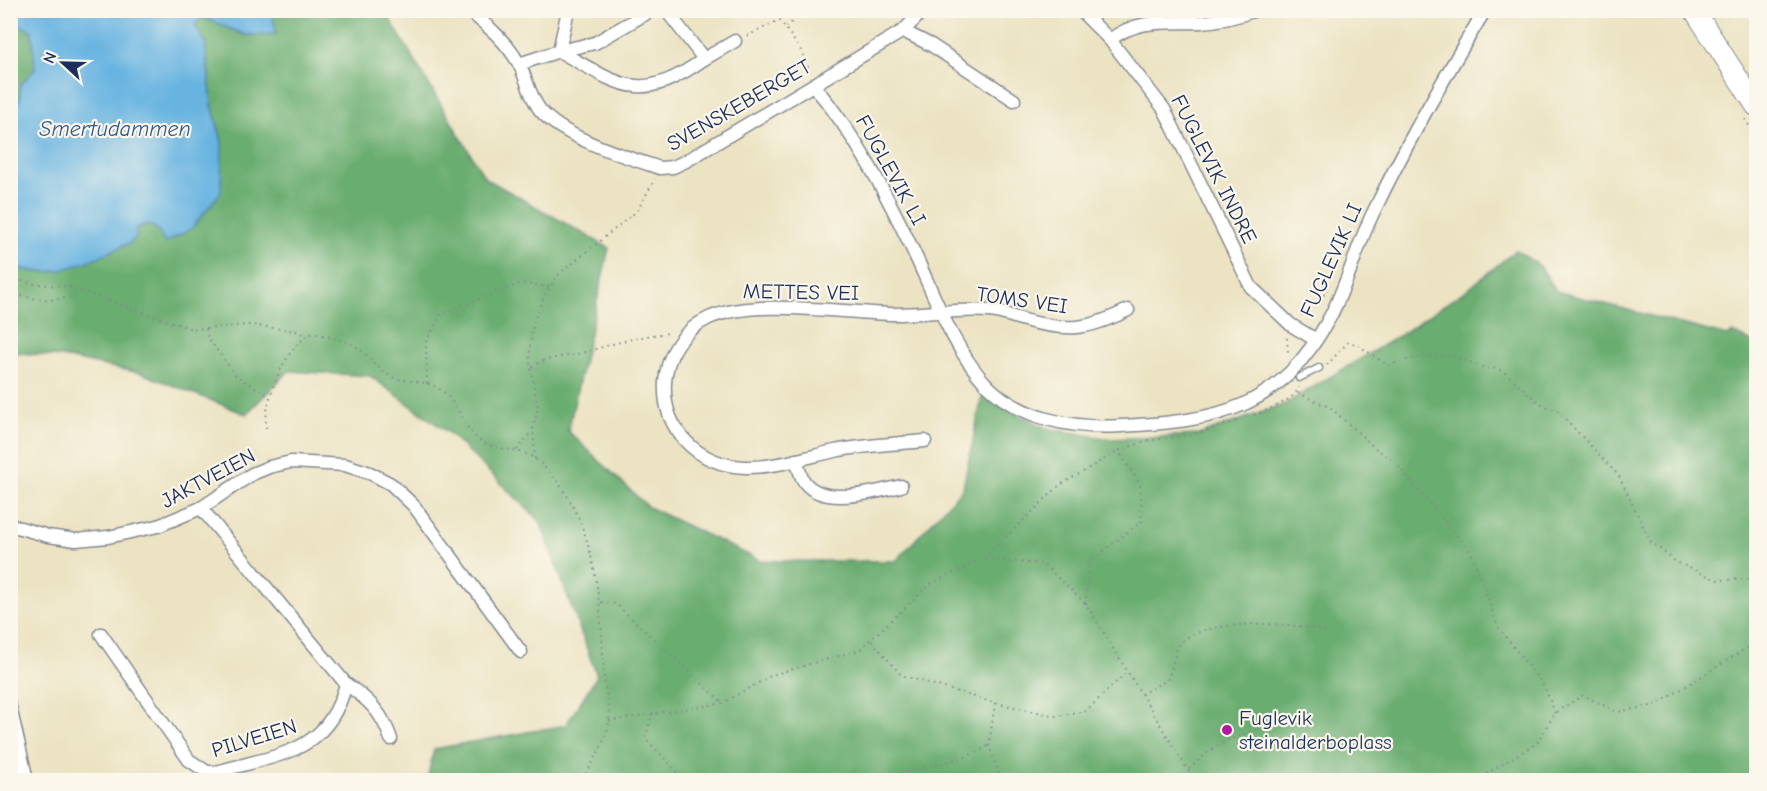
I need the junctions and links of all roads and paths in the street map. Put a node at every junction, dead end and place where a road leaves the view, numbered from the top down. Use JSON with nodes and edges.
{"nodes":[{"id":1,"x":468,"y":10,"type":"edge"},
{"id":2,"x":567,"y":10,"type":"edge"},
{"id":3,"x":652,"y":10,"type":"edge"},
{"id":4,"x":666,"y":10,"type":"edge"},
{"id":5,"x":773,"y":10,"type":"edge"},
{"id":6,"x":806,"y":10,"type":"edge"},
{"id":7,"x":918,"y":10,"type":"edge"},
{"id":8,"x":1080,"y":10,"type":"edge"},
{"id":9,"x":1257,"y":10,"type":"edge"},
{"id":10,"x":1485,"y":10,"type":"edge"},
{"id":11,"x":1694,"y":10,"type":"edge"},
{"id":12,"x":780,"y":20,"type":"junction"},
{"id":13,"x":786,"y":27,"type":"junction"},
{"id":14,"x":903,"y":31,"type":"junction"},
{"id":15,"x":1110,"y":40,"type":"junction"},
{"id":16,"x":735,"y":41,"type":"joint"},
{"id":17,"x":559,"y":51,"type":"junction"},
{"id":18,"x":704,"y":59,"type":"junction"},
{"id":19,"x":519,"y":64,"type":"junction"},
{"id":20,"x":814,"y":86,"type":"junction"},
{"id":21,"x":1014,"y":100,"type":"dead end"},
{"id":22,"x":1755,"y":101,"type":"edge"},
{"id":23,"x":660,"y":168,"type":"junction"},
{"id":24,"x":10,"y":278,"type":"edge"},
{"id":25,"x":549,"y":287,"type":"junction"},
{"id":26,"x":80,"y":291,"type":"junction"},
{"id":27,"x":10,"y":294,"type":"edge"},
{"id":28,"x":1128,"y":310,"type":"dead end"},
{"id":29,"x":942,"y":314,"type":"junction"},
{"id":30,"x":206,"y":329,"type":"junction"},
{"id":31,"x":686,"y":333,"type":"junction"},
{"id":32,"x":307,"y":336,"type":"junction"},
{"id":33,"x":1316,"y":340,"type":"junction"},
{"id":34,"x":531,"y":367,"type":"junction"},
{"id":35,"x":1319,"y":368,"type":"joint"},
{"id":36,"x":1299,"y":378,"type":"joint"},
{"id":37,"x":428,"y":384,"type":"junction"},
{"id":38,"x":1298,"y":393,"type":"junction"},
{"id":39,"x":270,"y":396,"type":"junction"},
{"id":40,"x":266,"y":428,"type":"dead end"},
{"id":41,"x":534,"y":429,"type":"junction"},
{"id":42,"x":925,"y":441,"type":"dead end"},
{"id":43,"x":517,"y":450,"type":"junction"},
{"id":44,"x":1118,"y":451,"type":"junction"},
{"id":45,"x":535,"y":459,"type":"junction"},
{"id":46,"x":796,"y":460,"type":"junction"},
{"id":47,"x":901,"y":486,"type":"dead end"},
{"id":48,"x":201,"y":508,"type":"junction"},
{"id":49,"x":10,"y":525,"type":"edge"},
{"id":50,"x":983,"y":559,"type":"junction"},
{"id":51,"x":1756,"y":582,"type":"edge"},
{"id":52,"x":601,"y":602,"type":"junction"},
{"id":53,"x":1086,"y":604,"type":"junction"},
{"id":54,"x":1325,"y":632,"type":"dead end"},
{"id":55,"x":100,"y":634,"type":"dead end"},
{"id":56,"x":1756,"y":638,"type":"edge"},
{"id":57,"x":872,"y":640,"type":"junction"},
{"id":58,"x":521,"y":652,"type":"dead end"},
{"id":59,"x":1127,"y":672,"type":"junction"},
{"id":60,"x":346,"y":684,"type":"junction"},
{"id":61,"x":1142,"y":694,"type":"junction"},
{"id":62,"x":995,"y":703,"type":"junction"},
{"id":63,"x":723,"y":704,"type":"junction"},
{"id":64,"x":10,"y":708,"type":"edge"},
{"id":65,"x":653,"y":713,"type":"junction"},
{"id":66,"x":1555,"y":713,"type":"junction"},
{"id":67,"x":609,"y":722,"type":"junction"},
{"id":68,"x":1298,"y":722,"type":"dead end"},
{"id":69,"x":391,"y":739,"type":"dead end"},
{"id":70,"x":989,"y":745,"type":"junction"},
{"id":71,"x":1189,"y":770,"type":"junction"},
{"id":72,"x":27,"y":780,"type":"edge"},
{"id":73,"x":582,"y":780,"type":"edge"},
{"id":74,"x":685,"y":780,"type":"edge"},
{"id":75,"x":884,"y":780,"type":"edge"},
{"id":76,"x":1001,"y":780,"type":"edge"},
{"id":77,"x":1194,"y":780,"type":"edge"},
{"id":78,"x":1476,"y":780,"type":"edge"}],
"edges":[{"from":1,"to":19,"type":"street","name":"SVENSKEBERGET"},
{"from":2,"to":17,"type":"street"},
{"from":3,"to":17,"type":"street"},
{"from":4,"to":18,"type":"street"},
{"from":5,"to":12,"type":"path"},
{"from":6,"to":13,"type":"path"},
{"from":7,"to":14,"type":"street","name":"SVENSKEBERGET"},
{"from":8,"to":15,"type":"street","name":"FUGLEVIK INDRE"},
{"from":9,"to":15,"type":"street"},
{"from":10,"to":33,"type":"street","name":"FUGLEVIK LI"},
{"from":11,"to":22,"type":"main road"},
{"from":12,"to":13,"type":"path"},
{"from":12,"to":16,"type":"path"},
{"from":13,"to":20,"type":"path"},
{"from":14,"to":20,"type":"street","name":"SVENSKEBERGET"},
{"from":14,"to":21,"type":"street"},
{"from":15,"to":33,"type":"street","name":"FUGLEVIK INDRE"},
{"from":16,"to":18,"type":"street"},
{"from":17,"to":18,"type":"street"},
{"from":17,"to":19,"type":"street"},
{"from":19,"to":23,"type":"street","name":"SVENSKEBERGET"},
{"from":20,"to":23,"type":"street","name":"SVENSKEBERGET"},
{"from":20,"to":29,"type":"street","name":"FUGLEVIK LI"},
{"from":23,"to":25,"type":"path"},
{"from":24,"to":26,"type":"path"},
{"from":25,"to":34,"type":"path"},
{"from":25,"to":37,"type":"path"},
{"from":26,"to":27,"type":"path"},
{"from":26,"to":30,"type":"path"},
{"from":28,"to":29,"type":"street","name":"TOMS VEI"},
{"from":29,"to":31,"type":"street","name":"METTES VEI"},
{"from":29,"to":33,"type":"street","name":"FUGLEVIK LI"},
{"from":30,"to":32,"type":"path"},
{"from":30,"to":39,"type":"path"},
{"from":31,"to":34,"type":"path"},
{"from":31,"to":46,"type":"street","name":"METTES VEI"},
{"from":32,"to":37,"type":"path"},
{"from":32,"to":39,"type":"path"},
{"from":34,"to":41,"type":"path"},
{"from":35,"to":36,"type":"lane"},
{"from":35,"to":51,"type":"path"},
{"from":36,"to":38,"type":"path"},
{"from":37,"to":43,"type":"path"},
{"from":38,"to":44,"type":"path"},
{"from":38,"to":66,"type":"path"},
{"from":39,"to":40,"type":"path"},
{"from":41,"to":43,"type":"path"},
{"from":41,"to":45,"type":"path"},
{"from":42,"to":46,"type":"street","name":"METTES VEI"},
{"from":43,"to":45,"type":"path"},
{"from":44,"to":50,"type":"path"},
{"from":44,"to":53,"type":"path"},
{"from":45,"to":52,"type":"path"},
{"from":46,"to":47,"type":"street"},
{"from":48,"to":49,"type":"street","name":"JAKTVEIEN"},
{"from":48,"to":58,"type":"street","name":"JAKTVEIEN"},
{"from":48,"to":60,"type":"street"},
{"from":50,"to":53,"type":"path"},
{"from":50,"to":57,"type":"path"},
{"from":52,"to":63,"type":"path"},
{"from":52,"to":67,"type":"path"},
{"from":53,"to":59,"type":"path"},
{"from":54,"to":61,"type":"path"},
{"from":55,"to":60,"type":"street","name":"PILVEIEN"},
{"from":56,"to":66,"type":"path"},
{"from":57,"to":62,"type":"path"},
{"from":57,"to":63,"type":"path"},
{"from":59,"to":61,"type":"path"},
{"from":59,"to":62,"type":"path"},
{"from":60,"to":69,"type":"street"},
{"from":61,"to":71,"type":"path"},
{"from":62,"to":70,"type":"path"},
{"from":63,"to":65,"type":"path"},
{"from":64,"to":72,"type":"street"},
{"from":65,"to":67,"type":"path"},
{"from":65,"to":74,"type":"path"},
{"from":66,"to":78,"type":"path"},
{"from":67,"to":73,"type":"path"},
{"from":68,"to":71,"type":"path"},
{"from":70,"to":75,"type":"path"},
{"from":70,"to":76,"type":"path"},
{"from":71,"to":77,"type":"path"}]}
